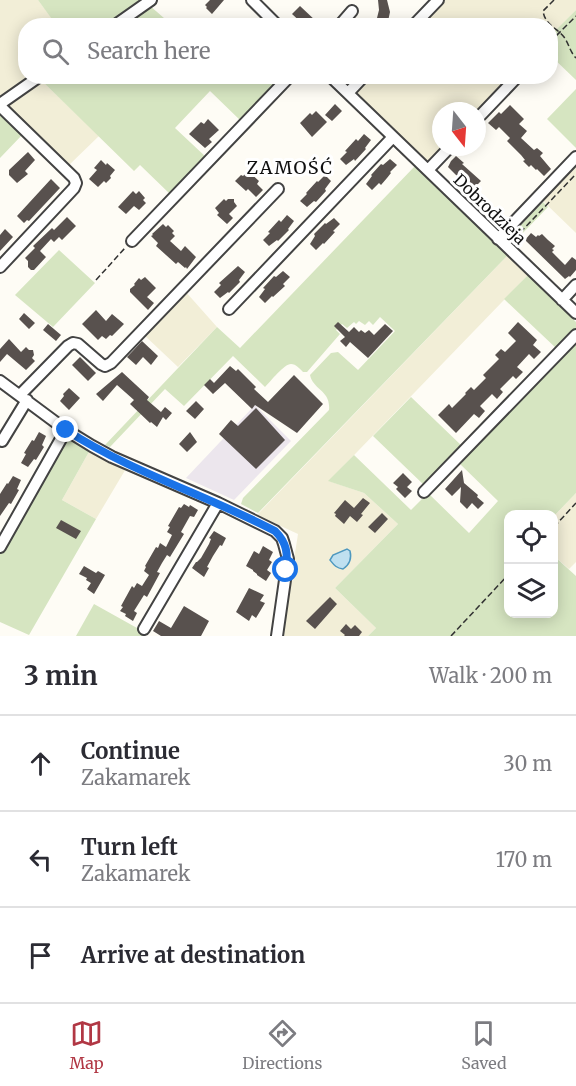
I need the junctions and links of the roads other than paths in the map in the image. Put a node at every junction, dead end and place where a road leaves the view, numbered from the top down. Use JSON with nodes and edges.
{"nodes":[{"id":1,"x":151,"y":0,"type":"edge"},
{"id":2,"x":252,"y":0,"type":"edge"},
{"id":3,"x":438,"y":0,"type":"edge"},
{"id":4,"x":352,"y":11,"type":"dead end"},
{"id":5,"x":125,"y":18,"type":"edge"},
{"id":6,"x":270,"y":18,"type":"edge"},
{"id":7,"x":346,"y":18,"type":"edge"},
{"id":8,"x":421,"y":18,"type":"edge"},
{"id":9,"x":29,"y":84,"type":"edge"},
{"id":10,"x":282,"y":84,"type":"edge"},
{"id":11,"x":338,"y":84,"type":"edge"},
{"id":12,"x":356,"y":84,"type":"edge"},
{"id":13,"x":510,"y":84,"type":"edge"},
{"id":14,"x":348,"y":93,"type":"junction"},
{"id":15,"x":0,"y":105,"type":"edge"},
{"id":16,"x":486,"y":110,"type":"edge"},
{"id":17,"x":393,"y":137,"type":"junction"},
{"id":18,"x":441,"y":156,"type":"edge"},
{"id":19,"x":576,"y":157,"type":"edge"},
{"id":20,"x":428,"y":170,"type":"junction"},
{"id":21,"x":278,"y":189,"type":"dead end"},
{"id":22,"x":498,"y":239,"type":"junction"},
{"id":23,"x":132,"y":241,"type":"road end"},
{"id":24,"x":0,"y":267,"type":"edge"},
{"id":25,"x":576,"y":285,"type":"edge"},
{"id":26,"x":562,"y":300,"type":"junction"},
{"id":27,"x":229,"y":309,"type":"dead end"},
{"id":28,"x":576,"y":314,"type":"edge"},
{"id":29,"x":576,"y":335,"type":"edge"},
{"id":30,"x":0,"y":381,"type":"edge"},
{"id":31,"x":24,"y":398,"type":"junction"},
{"id":32,"x":66,"y":430,"type":"junction"},
{"id":33,"x":2,"y":441,"type":"dead end"},
{"id":34,"x":424,"y":492,"type":"dead end"},
{"id":35,"x":218,"y":503,"type":"junction"},
{"id":36,"x":0,"y":547,"type":"edge"},
{"id":37,"x":144,"y":629,"type":"dead end"},
{"id":38,"x":277,"y":636,"type":"edge"}],
"edges":[{"from":1,"to":5,"type":"street"},
{"from":2,"to":6,"type":"street"},
{"from":3,"to":8,"type":"street"},
{"from":4,"to":7,"type":"street"},
{"from":9,"to":15,"type":"street"},
{"from":10,"to":23,"type":"street"},
{"from":11,"to":14,"type":"street","name":"Dobrodzieja"},
{"from":12,"to":14,"type":"street"},
{"from":13,"to":16,"type":"street"},
{"from":14,"to":17,"type":"street","name":"Dobrodzieja"},
{"from":15,"to":24,"type":"street"},
{"from":17,"to":20,"type":"street","name":"Dobrodzieja"},
{"from":17,"to":27,"type":"street"},
{"from":18,"to":20,"type":"street"},
{"from":19,"to":22,"type":"street"},
{"from":20,"to":22,"type":"street","name":"Dobrodzieja"},
{"from":21,"to":31,"type":"street"},
{"from":22,"to":26,"type":"street","name":"Dobrodzieja"},
{"from":25,"to":26,"type":"street"},
{"from":26,"to":28,"type":"street","name":"Dobrodzieja"},
{"from":29,"to":34,"type":"street"},
{"from":30,"to":31,"type":"street"},
{"from":31,"to":32,"type":"street"},
{"from":31,"to":33,"type":"street"},
{"from":32,"to":35,"type":"street"},
{"from":32,"to":36,"type":"street"},
{"from":35,"to":37,"type":"street"},
{"from":35,"to":38,"type":"street"}]}
